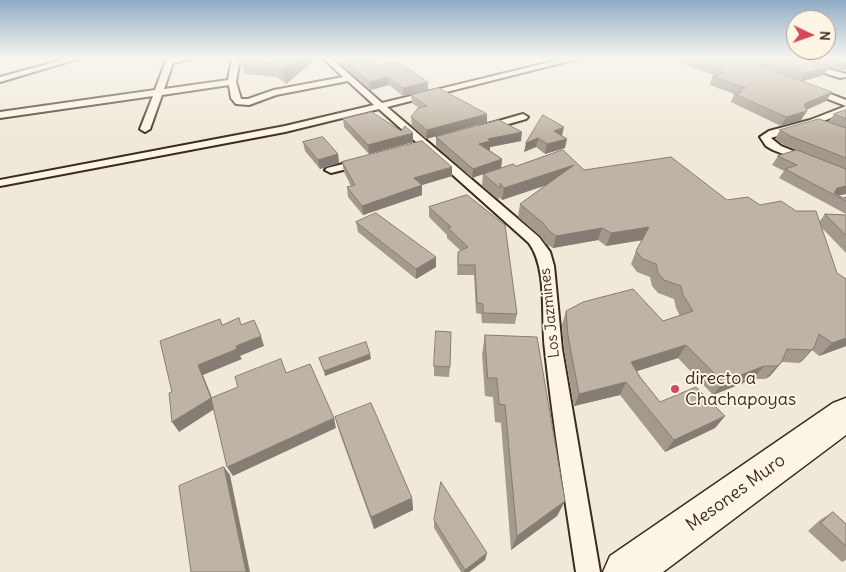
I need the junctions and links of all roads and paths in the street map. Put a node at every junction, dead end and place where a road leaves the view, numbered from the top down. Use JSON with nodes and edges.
{"nodes":[{"id":1,"x":161,"y":85,"type":"edge"},
{"id":2,"x":212,"y":85,"type":"edge"},
{"id":3,"x":233,"y":85,"type":"edge"},
{"id":4,"x":317,"y":85,"type":"edge"},
{"id":5,"x":354,"y":85,"type":"edge"},
{"id":6,"x":471,"y":85,"type":"edge"},
{"id":7,"x":802,"y":87,"type":"edge"},
{"id":8,"x":158,"y":92,"type":"junction"},
{"id":9,"x":846,"y":103,"type":"edge"},
{"id":10,"x":382,"y":106,"type":"junction"},
{"id":11,"x":846,"y":109,"type":"edge"},
{"id":12,"x":0,"y":115,"type":"edge"},
{"id":13,"x":523,"y":117,"type":"dead end"},
{"id":14,"x":813,"y":122,"type":"junction"},
{"id":15,"x":829,"y":128,"type":"edge"},
{"id":16,"x":145,"y":129,"type":"dead end"},
{"id":17,"x":470,"y":132,"type":"edge"},
{"id":18,"x":378,"y":158,"type":"edge"},
{"id":19,"x":331,"y":170,"type":"dead end"},
{"id":20,"x":846,"y":176,"type":"edge"},
{"id":21,"x":0,"y":183,"type":"edge"},
{"id":22,"x":846,"y":414,"type":"edge"},
{"id":23,"x":588,"y":572,"type":"edge"},
{"id":24,"x":626,"y":572,"type":"edge"}],
"edges":[{"from":1,"to":8,"type":"street"},
{"from":2,"to":8,"type":"street"},
{"from":3,"to":4,"type":"street"},
{"from":5,"to":10,"type":"street","name":"Los Jazmines"},
{"from":6,"to":10,"type":"street"},
{"from":7,"to":9,"type":"street"},
{"from":8,"to":12,"type":"street"},
{"from":8,"to":16,"type":"street"},
{"from":10,"to":21,"type":"street"},
{"from":10,"to":23,"type":"street","name":"Los Jazmines"},
{"from":11,"to":14,"type":"street"},
{"from":13,"to":17,"type":"street"},
{"from":14,"to":15,"type":"street"},
{"from":14,"to":20,"type":"street"},
{"from":18,"to":19,"type":"street"},
{"from":22,"to":24,"type":"highway","name":"Mesones Muro"}]}
